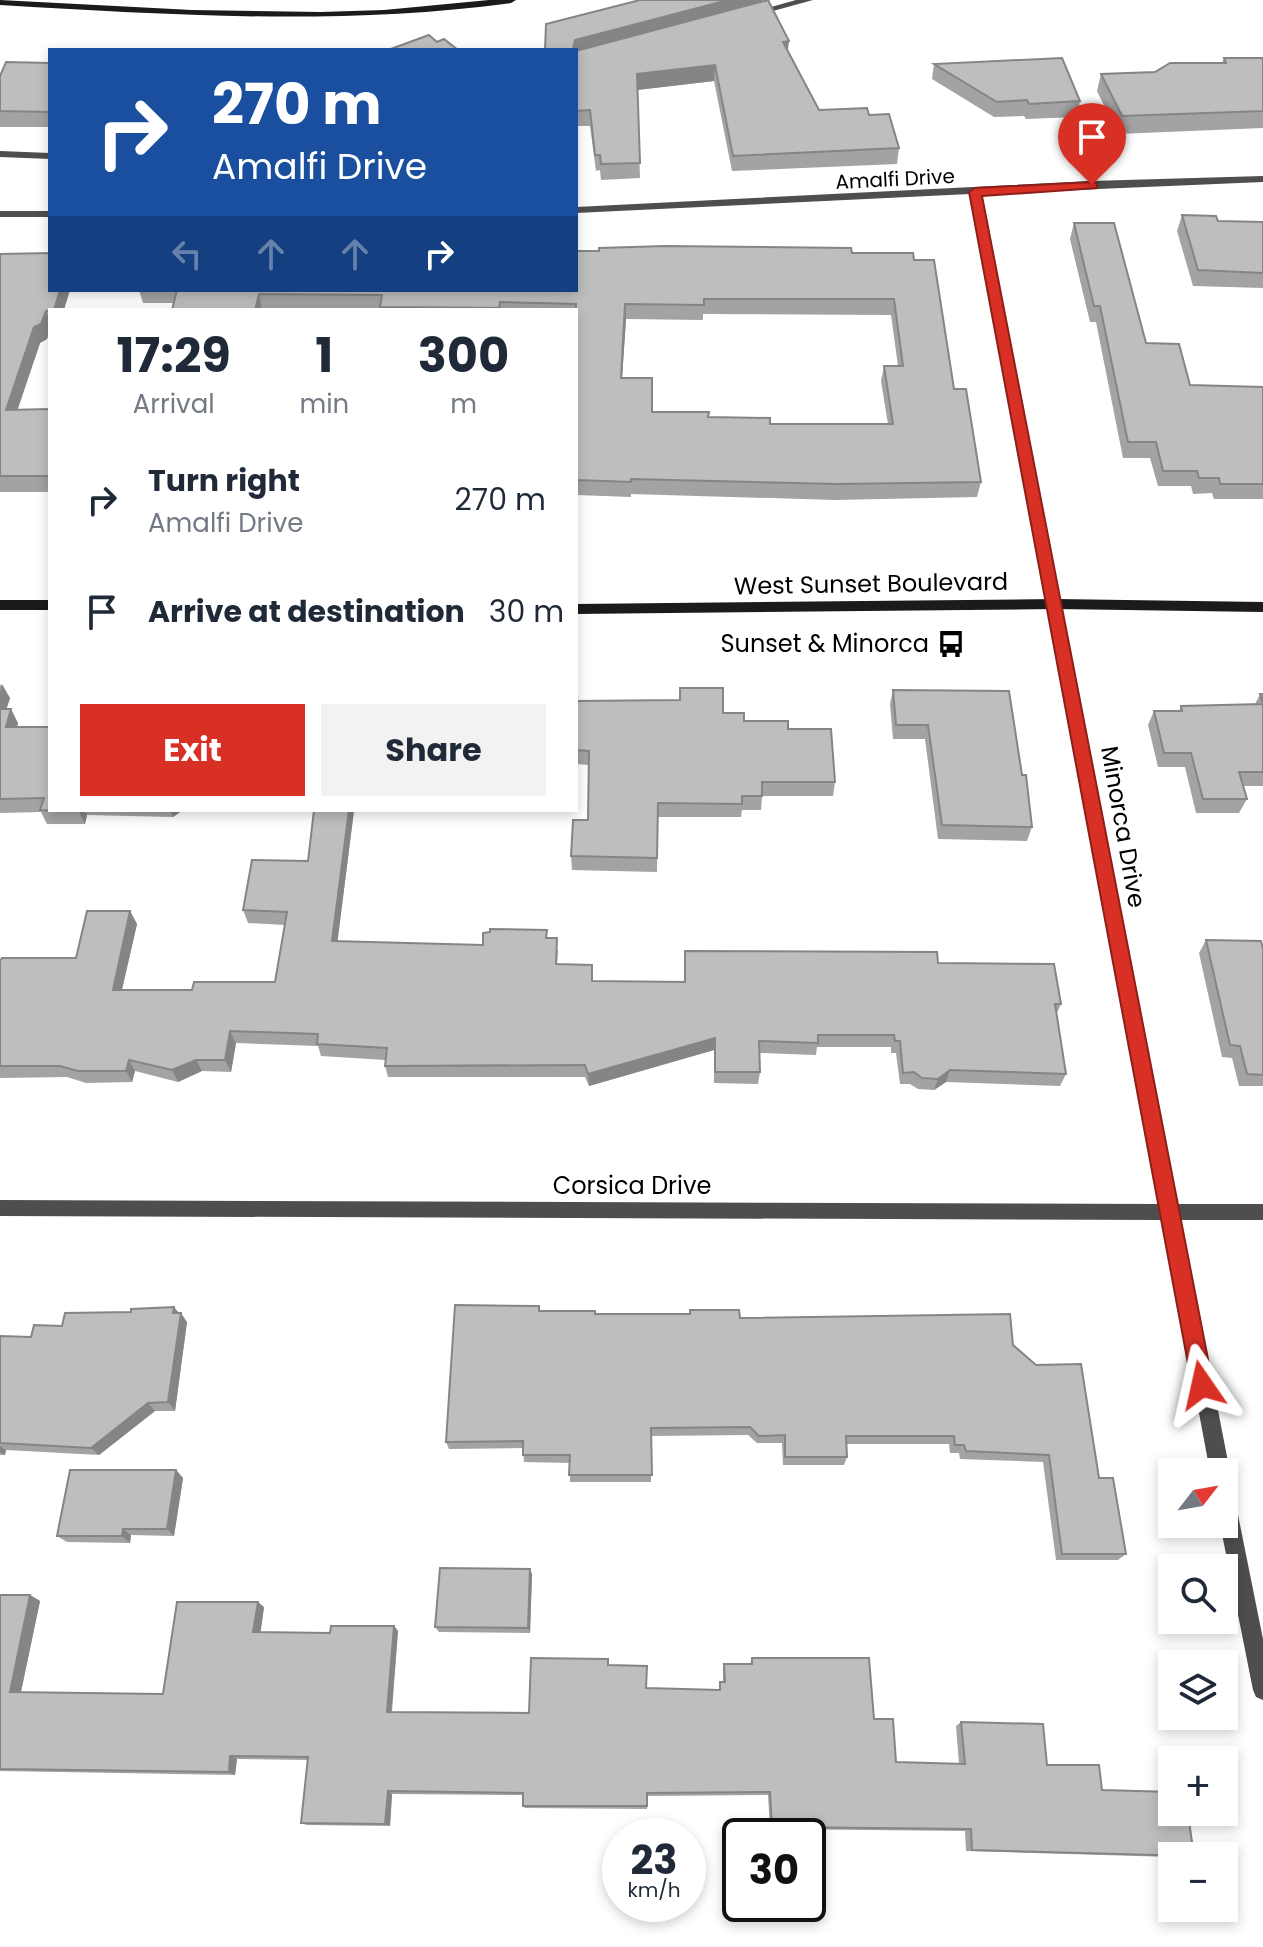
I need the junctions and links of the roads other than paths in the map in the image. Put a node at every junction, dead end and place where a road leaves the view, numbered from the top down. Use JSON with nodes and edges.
{"nodes":[{"id":1,"x":511,"y":0,"type":"edge"},
{"id":2,"x":808,"y":0,"type":"edge"},
{"id":3,"x":0,"y":2,"type":"edge"},
{"id":4,"x":746,"y":15,"type":"edge"},
{"id":5,"x":0,"y":154,"type":"edge"},
{"id":6,"x":48,"y":156,"type":"edge"},
{"id":7,"x":1263,"y":179,"type":"edge"},
{"id":8,"x":975,"y":192,"type":"junction"},
{"id":9,"x":578,"y":210,"type":"edge"},
{"id":10,"x":0,"y":214,"type":"edge"},
{"id":11,"x":48,"y":214,"type":"edge"},
{"id":12,"x":1056,"y":604,"type":"junction"},
{"id":13,"x":0,"y":605,"type":"edge"},
{"id":14,"x":48,"y":605,"type":"edge"},
{"id":15,"x":1263,"y":607,"type":"edge"},
{"id":16,"x":578,"y":609,"type":"edge"},
{"id":17,"x":0,"y":1208,"type":"edge"},
{"id":18,"x":1168,"y":1212,"type":"junction"},
{"id":19,"x":1263,"y":1212,"type":"edge"},
{"id":20,"x":1217,"y":1458,"type":"edge"},
{"id":21,"x":1233,"y":1538,"type":"edge"},
{"id":22,"x":1263,"y":1690,"type":"edge"}],
"edges":[{"from":1,"to":3,"type":"main road"},
{"from":2,"to":4,"type":"street"},
{"from":5,"to":6,"type":"street"},
{"from":7,"to":8,"type":"street","name":"Amalfi Drive"},
{"from":8,"to":9,"type":"street","name":"Amalfi Drive"},
{"from":8,"to":12,"type":"street","name":"Minorca Drive"},
{"from":10,"to":11,"type":"street"},
{"from":12,"to":15,"type":"main road","name":"West Sunset Boulevard"},
{"from":12,"to":16,"type":"main road","name":"West Sunset Boulevard"},
{"from":12,"to":18,"type":"street","name":"Minorca Drive"},
{"from":13,"to":14,"type":"main road"},
{"from":17,"to":18,"type":"street","name":"Corsica Drive"},
{"from":18,"to":19,"type":"street","name":"Corsica Drive"},
{"from":18,"to":20,"type":"street","name":"Minorca Drive"},
{"from":21,"to":22,"type":"street"}]}
